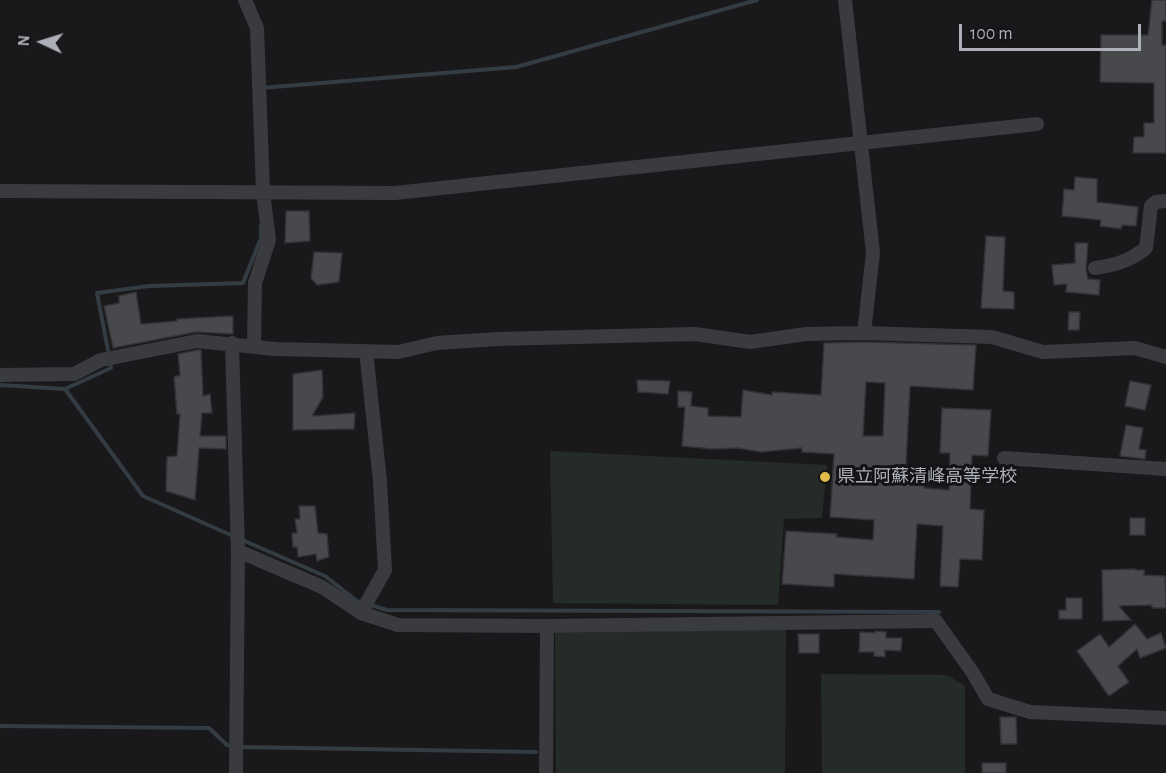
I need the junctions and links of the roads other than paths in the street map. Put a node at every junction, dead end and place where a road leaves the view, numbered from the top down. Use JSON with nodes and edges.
{"nodes":[{"id":1,"x":245,"y":0,"type":"edge"},
{"id":2,"x":845,"y":0,"type":"edge"},
{"id":3,"x":1037,"y":124,"type":"dead end"},
{"id":4,"x":861,"y":143,"type":"junction"},
{"id":5,"x":0,"y":191,"type":"edge"},
{"id":6,"x":263,"y":192,"type":"junction"},
{"id":7,"x":1166,"y":201,"type":"edge"},
{"id":8,"x":1095,"y":268,"type":"dead end"},
{"id":9,"x":864,"y":333,"type":"junction"},
{"id":10,"x":232,"y":343,"type":"junction"},
{"id":11,"x":254,"y":346,"type":"junction"},
{"id":12,"x":366,"y":351,"type":"junction"},
{"id":13,"x":1166,"y":357,"type":"edge"},
{"id":14,"x":0,"y":375,"type":"edge"},
{"id":15,"x":1004,"y":458,"type":"dead end"},
{"id":16,"x":1166,"y":469,"type":"edge"},
{"id":17,"x":238,"y":551,"type":"junction"},
{"id":18,"x":361,"y":613,"type":"junction"},
{"id":19,"x":547,"y":626,"type":"junction"},
{"id":20,"x":1166,"y":718,"type":"edge"},
{"id":21,"x":236,"y":773,"type":"edge"},
{"id":22,"x":546,"y":773,"type":"edge"}],
"edges":[{"from":1,"to":6,"type":"street"},
{"from":2,"to":4,"type":"street"},
{"from":3,"to":4,"type":"street"},
{"from":4,"to":6,"type":"street"},
{"from":4,"to":9,"type":"street"},
{"from":5,"to":6,"type":"street"},
{"from":6,"to":11,"type":"street"},
{"from":7,"to":8,"type":"street"},
{"from":9,"to":12,"type":"street"},
{"from":9,"to":13,"type":"street"},
{"from":10,"to":11,"type":"street"},
{"from":10,"to":14,"type":"street"},
{"from":10,"to":17,"type":"street"},
{"from":11,"to":12,"type":"street"},
{"from":12,"to":18,"type":"street"},
{"from":15,"to":16,"type":"street"},
{"from":17,"to":18,"type":"street"},
{"from":17,"to":21,"type":"street"},
{"from":18,"to":19,"type":"street"},
{"from":19,"to":20,"type":"street"},
{"from":19,"to":22,"type":"street"}]}
